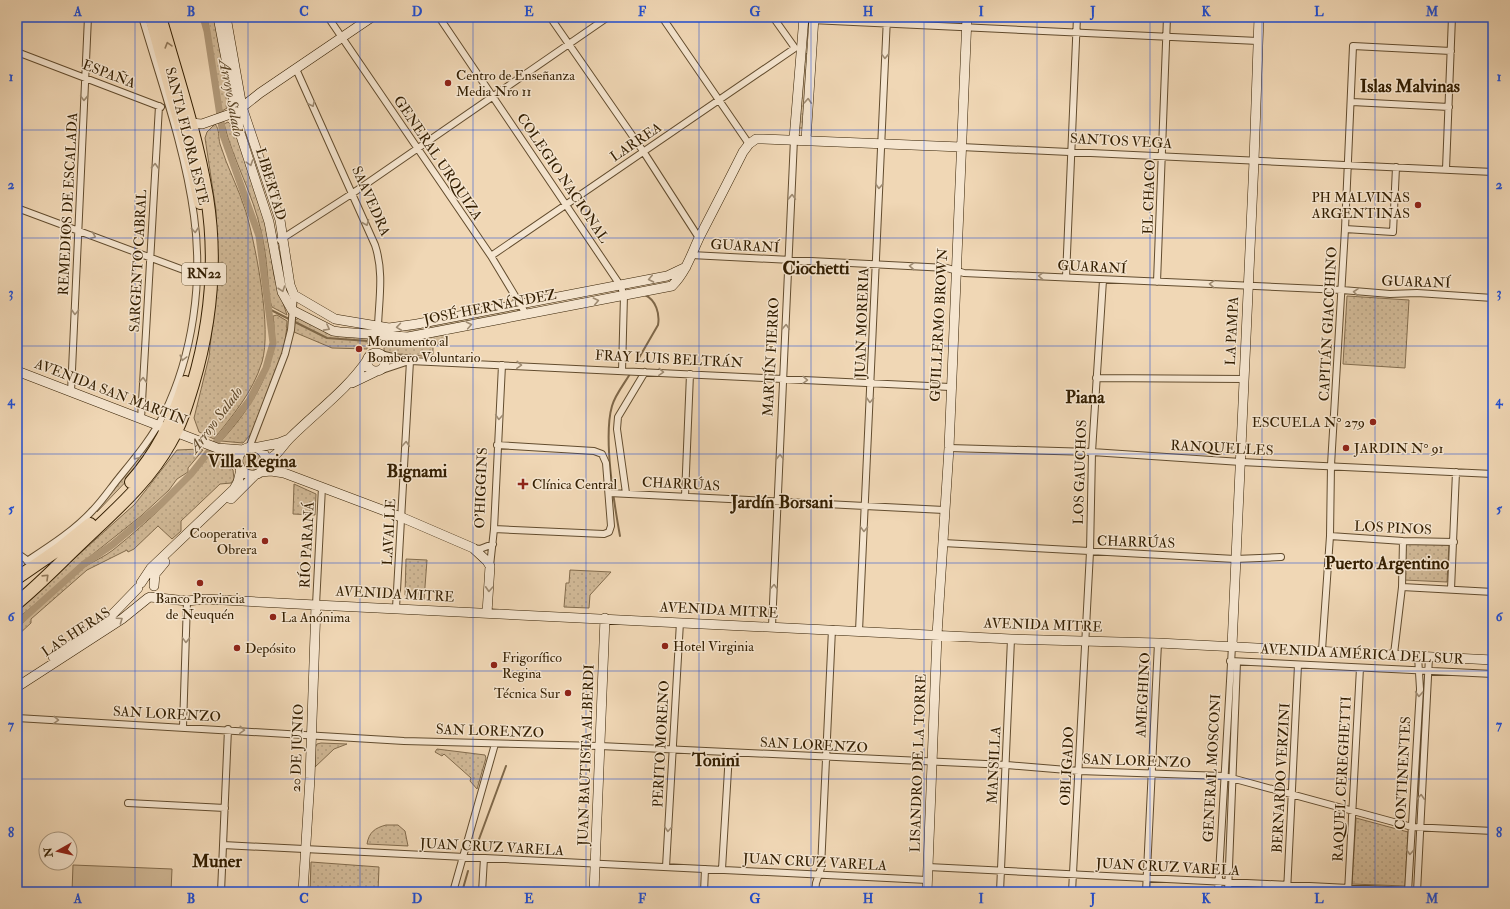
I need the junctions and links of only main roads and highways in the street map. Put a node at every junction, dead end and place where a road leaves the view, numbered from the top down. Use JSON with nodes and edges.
{"nodes":[{"id":1,"x":151,"y":17,"type":"edge"},
{"id":2,"x":160,"y":17,"type":"edge"},
{"id":3,"x":167,"y":429,"type":"junction"},
{"id":4,"x":17,"y":578,"type":"edge"},
{"id":5,"x":17,"y":603,"type":"edge"}],
"edges":[{"from":1,"to":3,"type":"highway","number":"RN22"},
{"from":3,"to":2,"type":"highway","number":"RN22","one_way":true},
{"from":3,"to":4,"type":"highway","number":"RN22","one_way":true},
{"from":5,"to":3,"type":"highway","number":"RN22","one_way":true}]}
